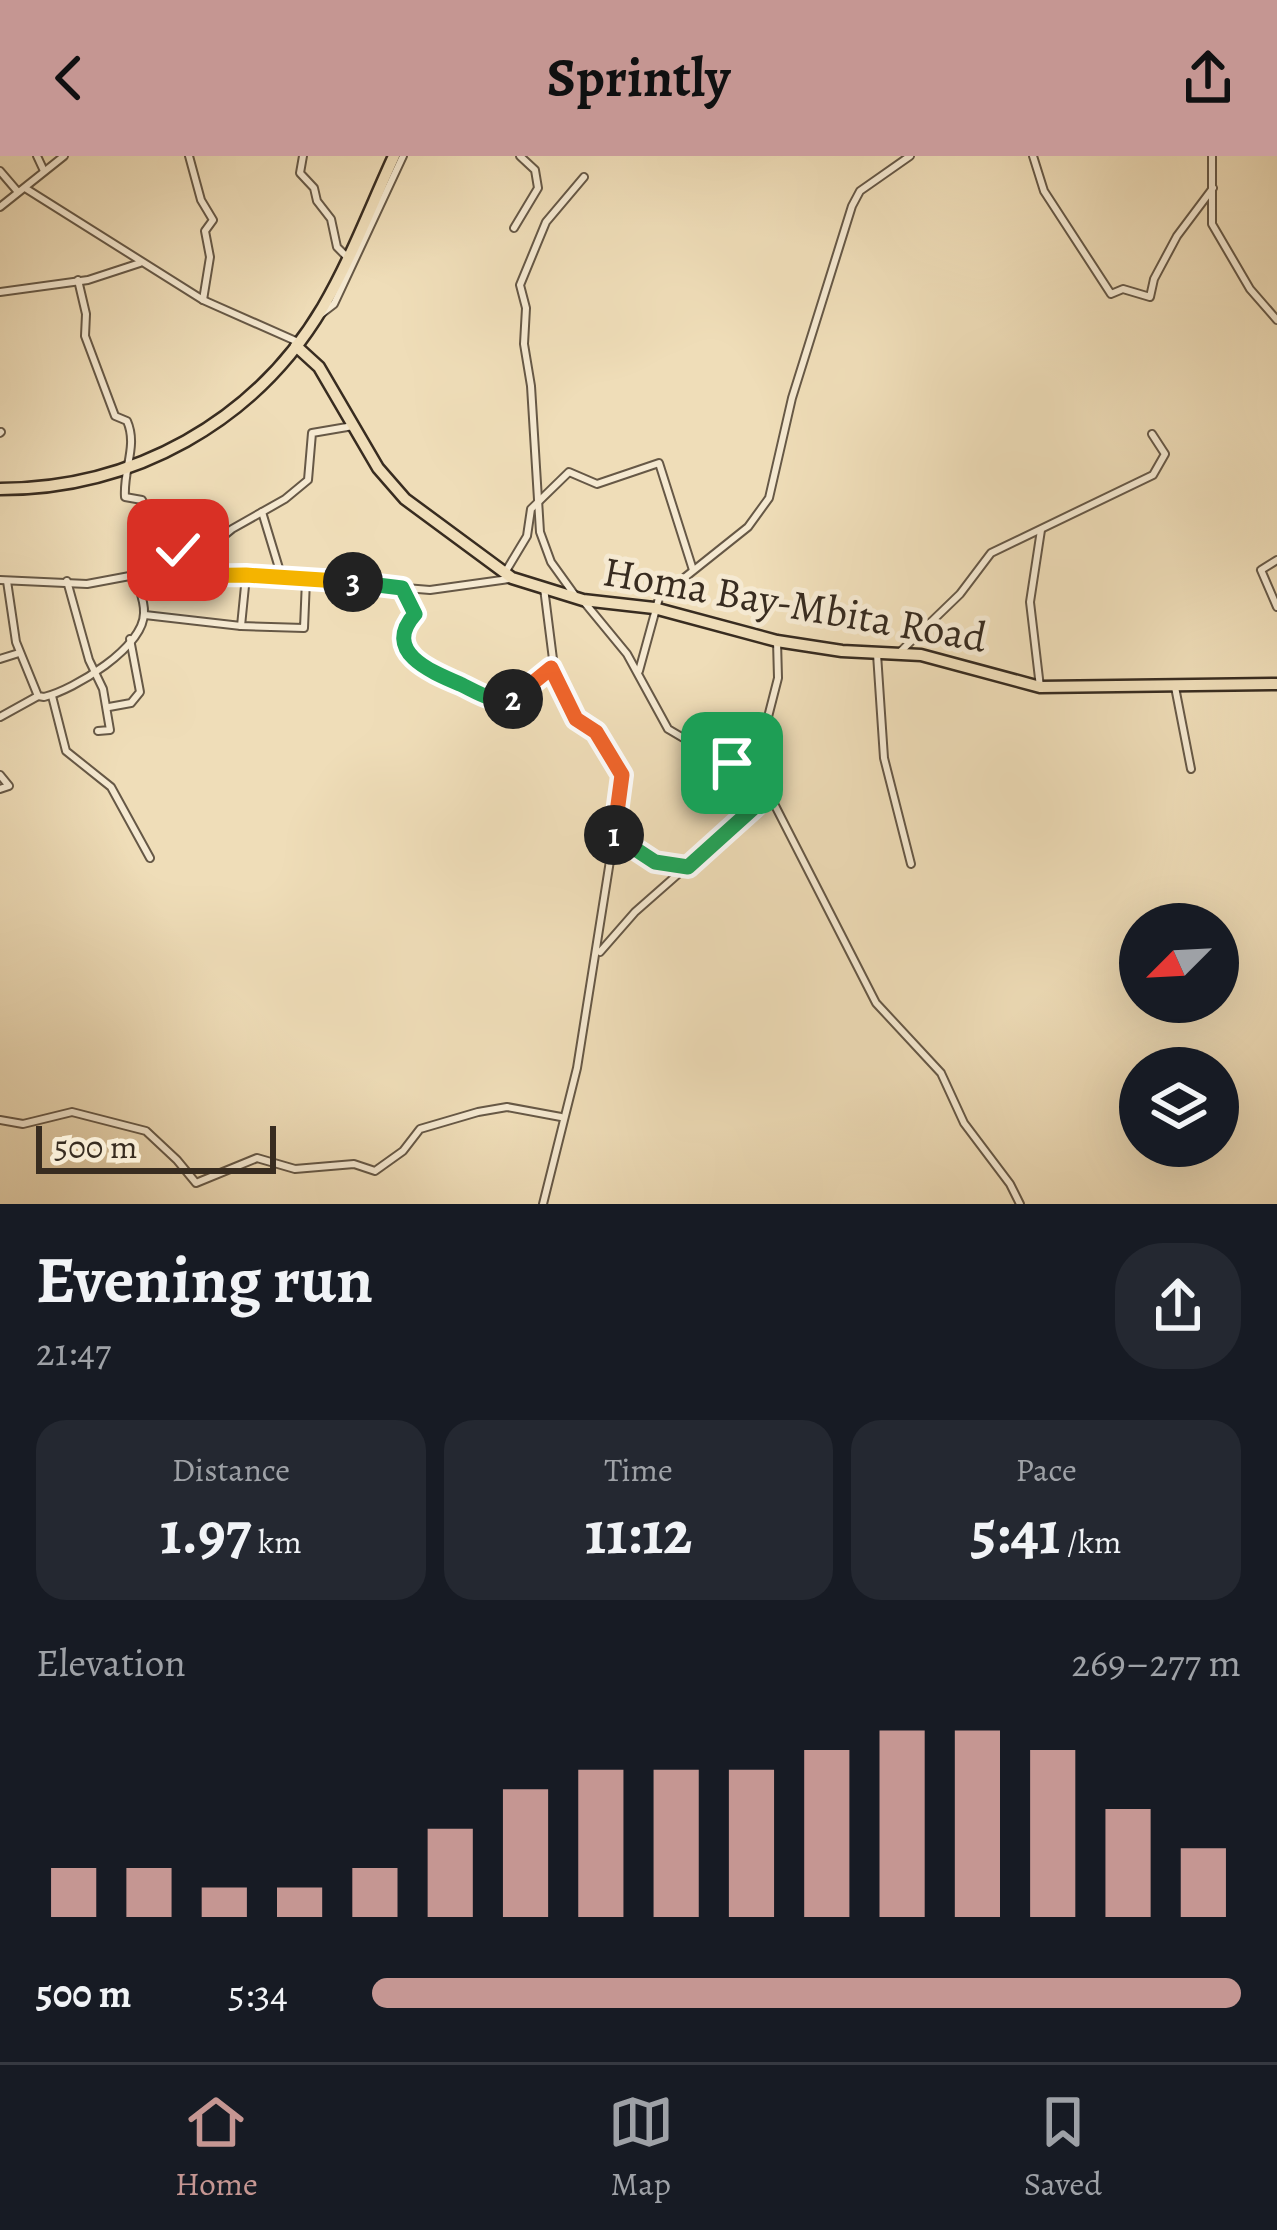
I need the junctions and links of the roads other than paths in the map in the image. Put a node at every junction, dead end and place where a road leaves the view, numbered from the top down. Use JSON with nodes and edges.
{"nodes":[{"id":1,"x":37,"y":156,"type":"edge"},
{"id":2,"x":64,"y":156,"type":"edge"},
{"id":3,"x":189,"y":156,"type":"edge"},
{"id":4,"x":303,"y":156,"type":"edge"},
{"id":5,"x":398,"y":156,"type":"edge"},
{"id":6,"x":520,"y":156,"type":"edge"},
{"id":7,"x":908,"y":156,"type":"edge"},
{"id":8,"x":1033,"y":156,"type":"edge"},
{"id":9,"x":1212,"y":156,"type":"edge"},
{"id":10,"x":0,"y":171,"type":"edge"},
{"id":11,"x":44,"y":171,"type":"junction"},
{"id":12,"x":584,"y":177,"type":"dead end"},
{"id":13,"x":1213,"y":188,"type":"junction"},
{"id":14,"x":22,"y":190,"type":"junction"},
{"id":15,"x":0,"y":207,"type":"edge"},
{"id":16,"x":514,"y":228,"type":"dead end"},
{"id":17,"x":350,"y":260,"type":"junction"},
{"id":18,"x":140,"y":263,"type":"junction"},
{"id":19,"x":78,"y":280,"type":"junction"},
{"id":20,"x":0,"y":292,"type":"edge"},
{"id":21,"x":202,"y":300,"type":"junction"},
{"id":22,"x":1277,"y":320,"type":"edge"},
{"id":23,"x":296,"y":347,"type":"junction"},
{"id":24,"x":353,"y":426,"type":"junction"},
{"id":25,"x":1151,"y":434,"type":"dead end"},
{"id":26,"x":124,"y":470,"type":"junction"},
{"id":27,"x":0,"y":489,"type":"edge"},
{"id":28,"x":538,"y":498,"type":"junction"},
{"id":29,"x":262,"y":512,"type":"junction"},
{"id":30,"x":1041,"y":530,"type":"junction"},
{"id":31,"x":195,"y":559,"type":"junction"},
{"id":32,"x":1277,"y":560,"type":"edge"},
{"id":33,"x":693,"y":570,"type":"junction"},
{"id":34,"x":509,"y":574,"type":"junction"},
{"id":35,"x":135,"y":575,"type":"junction"},
{"id":36,"x":246,"y":575,"type":"junction"},
{"id":37,"x":173,"y":576,"type":"junction"},
{"id":38,"x":282,"y":579,"type":"junction"},
{"id":39,"x":3,"y":580,"type":"edge"},
{"id":40,"x":67,"y":580,"type":"junction"},
{"id":41,"x":306,"y":580,"type":"junction"},
{"id":42,"x":402,"y":588,"type":"junction"},
{"id":43,"x":544,"y":588,"type":"junction"},
{"id":44,"x":580,"y":599,"type":"junction"},
{"id":45,"x":1277,"y":607,"type":"edge"},
{"id":46,"x":654,"y":608,"type":"junction"},
{"id":47,"x":145,"y":614,"type":"junction"},
{"id":48,"x":242,"y":626,"type":"junction"},
{"id":49,"x":130,"y":639,"type":"junction"},
{"id":50,"x":777,"y":641,"type":"junction"},
{"id":51,"x":876,"y":651,"type":"junction"},
{"id":52,"x":19,"y":652,"type":"junction"},
{"id":53,"x":900,"y":652,"type":"junction"},
{"id":54,"x":0,"y":658,"type":"edge"},
{"id":55,"x":551,"y":668,"type":"junction"},
{"id":56,"x":95,"y":671,"type":"junction"},
{"id":57,"x":639,"y":674,"type":"junction"},
{"id":58,"x":1277,"y":684,"type":"edge"},
{"id":59,"x":1040,"y":687,"type":"junction"},
{"id":60,"x":1175,"y":687,"type":"junction"},
{"id":61,"x":38,"y":696,"type":"junction"},
{"id":62,"x":52,"y":696,"type":"junction"},
{"id":63,"x":107,"y":707,"type":"junction"},
{"id":64,"x":0,"y":717,"type":"edge"},
{"id":65,"x":98,"y":730,"type":"dead end"},
{"id":66,"x":1190,"y":769,"type":"dead end"},
{"id":67,"x":0,"y":775,"type":"edge"},
{"id":68,"x":0,"y":789,"type":"edge"},
{"id":69,"x":769,"y":794,"type":"junction"},
{"id":70,"x":614,"y":836,"type":"junction"},
{"id":71,"x":150,"y":858,"type":"dead end"},
{"id":72,"x":911,"y":864,"type":"dead end"},
{"id":73,"x":688,"y":867,"type":"junction"},
{"id":74,"x":597,"y":955,"type":"junction"},
{"id":75,"x":563,"y":1117,"type":"junction"},
{"id":76,"x":0,"y":1120,"type":"edge"},
{"id":77,"x":543,"y":1204,"type":"edge"},
{"id":78,"x":1020,"y":1204,"type":"edge"}],
"edges":[{"from":1,"to":11,"type":"street"},
{"from":2,"to":11,"type":"street"},
{"from":3,"to":21,"type":"street"},
{"from":4,"to":17,"type":"street"},
{"from":5,"to":17,"type":"highway"},
{"from":6,"to":16,"type":"street"},
{"from":7,"to":33,"type":"street"},
{"from":8,"to":13,"type":"street"},
{"from":9,"to":13,"type":"street"},
{"from":10,"to":14,"type":"street"},
{"from":11,"to":14,"type":"street"},
{"from":12,"to":28,"type":"street"},
{"from":13,"to":22,"type":"street"},
{"from":14,"to":15,"type":"street"},
{"from":14,"to":18,"type":"street"},
{"from":17,"to":23,"type":"highway"},
{"from":18,"to":19,"type":"street"},
{"from":18,"to":21,"type":"street"},
{"from":19,"to":20,"type":"street"},
{"from":19,"to":26,"type":"street"},
{"from":21,"to":23,"type":"street"},
{"from":23,"to":24,"type":"highway","name":"Homa Bay-Mbita Road"},
{"from":23,"to":26,"type":"highway"},
{"from":24,"to":29,"type":"street"},
{"from":24,"to":34,"type":"highway","name":"Homa Bay-Mbita Road"},
{"from":25,"to":30,"type":"street"},
{"from":26,"to":27,"type":"highway"},
{"from":26,"to":31,"type":"street"},
{"from":28,"to":33,"type":"street"},
{"from":28,"to":34,"type":"street"},
{"from":28,"to":44,"type":"street"},
{"from":29,"to":31,"type":"street"},
{"from":29,"to":38,"type":"street"},
{"from":30,"to":53,"type":"street"},
{"from":30,"to":59,"type":"street"},
{"from":31,"to":37,"type":"street"},
{"from":32,"to":45,"type":"street"},
{"from":33,"to":46,"type":"street"},
{"from":34,"to":42,"type":"street"},
{"from":34,"to":43,"type":"highway","name":"Homa Bay-Mbita Road"},
{"from":35,"to":37,"type":"street"},
{"from":35,"to":40,"type":"street"},
{"from":35,"to":47,"type":"street"},
{"from":36,"to":37,"type":"street"},
{"from":36,"to":38,"type":"street"},
{"from":36,"to":48,"type":"street"},
{"from":38,"to":41,"type":"street"},
{"from":39,"to":40,"type":"street"},
{"from":39,"to":52,"type":"street"},
{"from":40,"to":56,"type":"street"},
{"from":41,"to":42,"type":"street"},
{"from":41,"to":48,"type":"street"},
{"from":42,"to":55,"type":"street"},
{"from":43,"to":44,"type":"highway","name":"Homa Bay-Mbita Road"},
{"from":43,"to":55,"type":"street"},
{"from":44,"to":46,"type":"highway","name":"Homa Bay-Mbita Road"},
{"from":44,"to":57,"type":"street"},
{"from":46,"to":50,"type":"highway","name":"Homa Bay-Mbita Road"},
{"from":46,"to":57,"type":"street"},
{"from":47,"to":48,"type":"street"},
{"from":47,"to":49,"type":"street"},
{"from":49,"to":56,"type":"street"},
{"from":49,"to":63,"type":"street"},
{"from":50,"to":51,"type":"highway","name":"Homa Bay-Mbita Road"},
{"from":50,"to":69,"type":"street"},
{"from":51,"to":53,"type":"highway","name":"Homa Bay-Mbita Road"},
{"from":51,"to":72,"type":"street"},
{"from":52,"to":54,"type":"street"},
{"from":52,"to":61,"type":"street"},
{"from":53,"to":59,"type":"highway","name":"Homa Bay-Mbita Road"},
{"from":55,"to":70,"type":"street"},
{"from":56,"to":62,"type":"street"},
{"from":56,"to":63,"type":"street"},
{"from":57,"to":69,"type":"street"},
{"from":58,"to":60,"type":"highway","name":"Homa Bay-Mbita Road"},
{"from":59,"to":60,"type":"highway","name":"Homa Bay-Mbita Road"},
{"from":60,"to":66,"type":"street"},
{"from":61,"to":62,"type":"street"},
{"from":61,"to":64,"type":"street"},
{"from":62,"to":71,"type":"street"},
{"from":63,"to":65,"type":"street"},
{"from":67,"to":68,"type":"street"},
{"from":69,"to":73,"type":"street"},
{"from":69,"to":78,"type":"street"},
{"from":70,"to":73,"type":"street"},
{"from":70,"to":74,"type":"street"},
{"from":73,"to":74,"type":"street"},
{"from":74,"to":75,"type":"street"},
{"from":75,"to":76,"type":"street"},
{"from":75,"to":77,"type":"street"}]}
